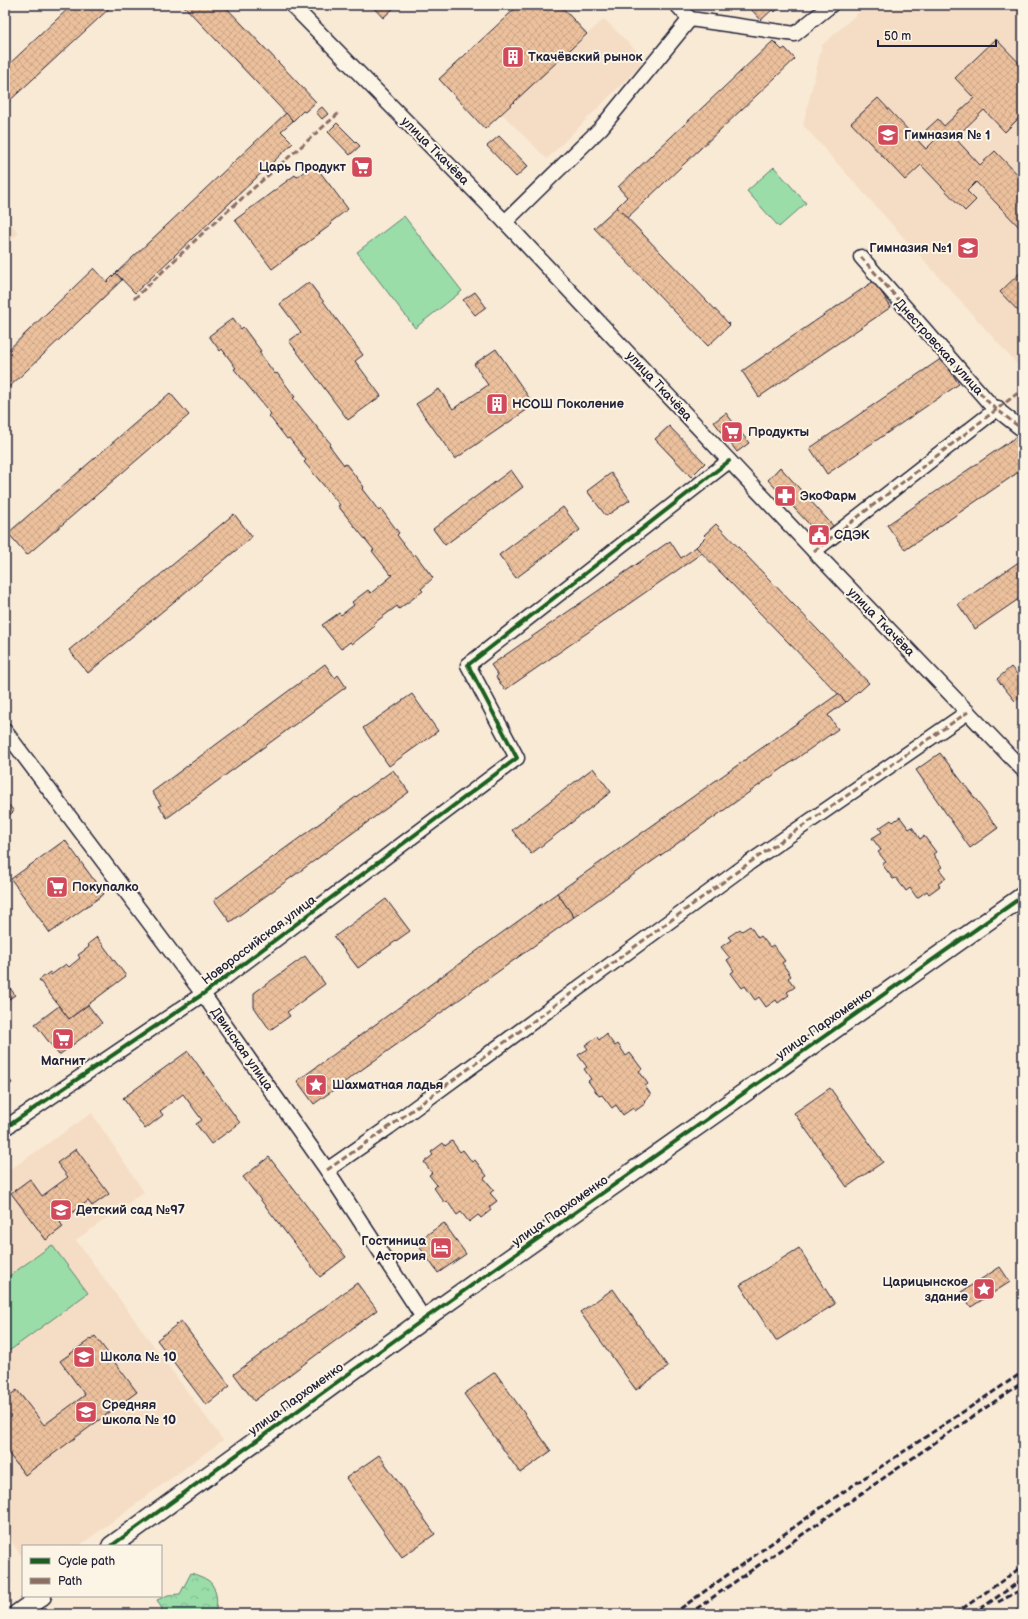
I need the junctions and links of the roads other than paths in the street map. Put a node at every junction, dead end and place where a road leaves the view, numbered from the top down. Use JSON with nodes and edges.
{"nodes":[{"id":1,"x":292,"y":5,"type":"edge"},
{"id":2,"x":677,"y":5,"type":"edge"},
{"id":3,"x":831,"y":5,"type":"edge"},
{"id":4,"x":690,"y":19,"type":"junction"},
{"id":5,"x":505,"y":222,"type":"junction"},
{"id":6,"x":861,"y":257,"type":"dead end"},
{"id":7,"x":998,"y":408,"type":"junction"},
{"id":8,"x":1023,"y":430,"type":"edge"},
{"id":9,"x":729,"y":461,"type":"junction"},
{"id":10,"x":814,"y":551,"type":"junction"},
{"id":11,"x":968,"y":712,"type":"junction"},
{"id":12,"x":5,"y":731,"type":"edge"},
{"id":13,"x":1023,"y":770,"type":"edge"},
{"id":14,"x":1023,"y":896,"type":"edge"},
{"id":15,"x":203,"y":994,"type":"junction"},
{"id":16,"x":5,"y":1128,"type":"edge"},
{"id":17,"x":327,"y":1170,"type":"junction"},
{"id":18,"x":424,"y":1319,"type":"junction"},
{"id":19,"x":112,"y":1545,"type":"edge"},
{"id":20,"x":41,"y":1597,"type":"edge"},
{"id":21,"x":17,"y":1614,"type":"edge"}],
"edges":[{"from":1,"to":5,"type":"street","name":"улица Ткачёва"},
{"from":2,"to":4,"type":"street"},
{"from":3,"to":4,"type":"street"},
{"from":4,"to":5,"type":"street"},
{"from":5,"to":9,"type":"street","name":"улица Ткачёва"},
{"from":6,"to":7,"type":"street","name":"Днестровская улица"},
{"from":7,"to":8,"type":"street","name":"Днестровская улица"},
{"from":7,"to":10,"type":"street"},
{"from":9,"to":10,"type":"street","name":"улица Ткачёва"},
{"from":9,"to":15,"type":"street","name":"Новороссийская улица"},
{"from":10,"to":11,"type":"street","name":"улица Ткачёва"},
{"from":11,"to":13,"type":"street","name":"улица Ткачёва"},
{"from":11,"to":17,"type":"street"},
{"from":12,"to":15,"type":"street","name":"Двинская улица"},
{"from":14,"to":18,"type":"street","name":"улица Пархоменко"},
{"from":15,"to":16,"type":"street","name":"Новороссийская улица"},
{"from":15,"to":17,"type":"street","name":"Двинская улица"},
{"from":17,"to":18,"type":"street","name":"Двинская улица"},
{"from":18,"to":19,"type":"street","name":"улица Пархоменко"},
{"from":20,"to":21,"type":"street"}]}
